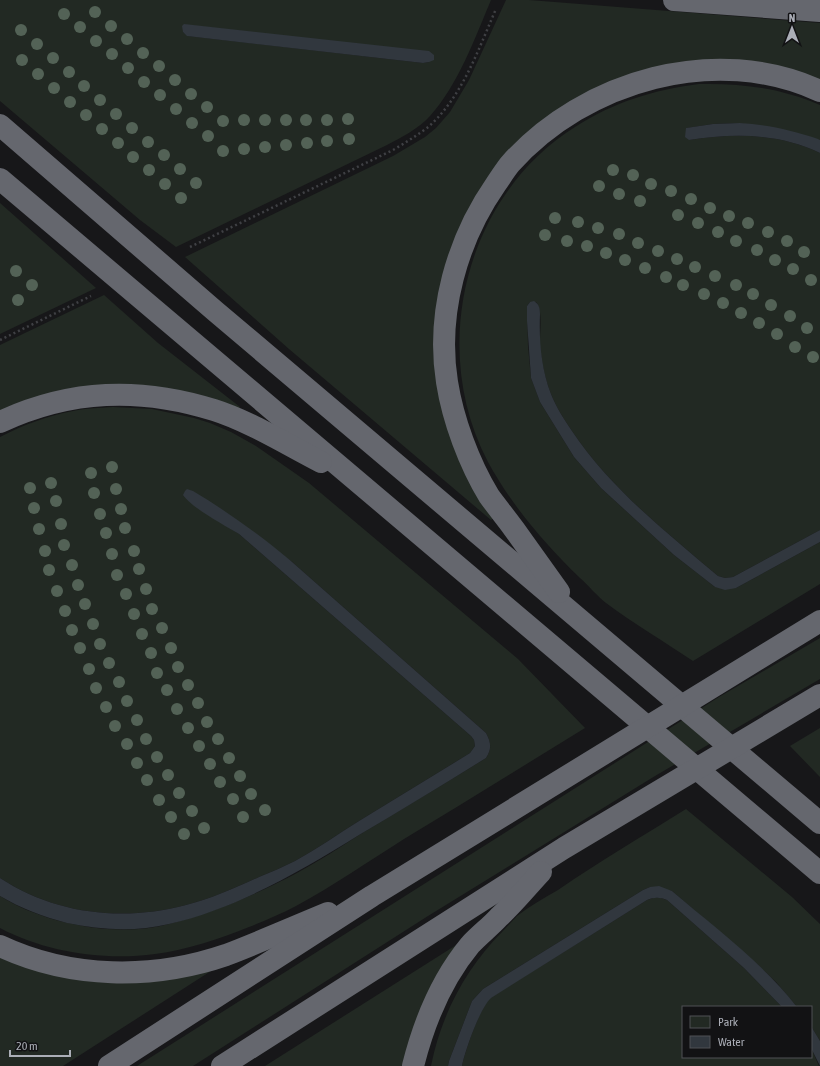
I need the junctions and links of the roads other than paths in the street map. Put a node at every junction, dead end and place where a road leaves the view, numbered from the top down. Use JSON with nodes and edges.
{"nodes":[{"id":1,"x":674,"y":0,"type":"edge"},
{"id":2,"x":820,"y":12,"type":"edge"},
{"id":3,"x":820,"y":91,"type":"edge"},
{"id":4,"x":0,"y":125,"type":"edge"},
{"id":5,"x":0,"y":179,"type":"edge"},
{"id":6,"x":0,"y":422,"type":"edge"},
{"id":7,"x":354,"y":479,"type":"junction"},
{"id":8,"x":580,"y":620,"type":"junction"},
{"id":9,"x":820,"y":621,"type":"edge"},
{"id":10,"x":820,"y":695,"type":"edge"},
{"id":11,"x":820,"y":823,"type":"edge"},
{"id":12,"x":564,"y":848,"type":"junction"},
{"id":13,"x":818,"y":873,"type":"edge"},
{"id":14,"x":372,"y":896,"type":"junction"},
{"id":15,"x":0,"y":946,"type":"edge"},
{"id":16,"x":109,"y":1066,"type":"edge"},
{"id":17,"x":222,"y":1066,"type":"edge"},
{"id":18,"x":413,"y":1066,"type":"edge"}],
"edges":[{"from":1,"to":2,"type":"highway"},
{"from":3,"to":8,"type":"highway"},
{"from":4,"to":8,"type":"highway"},
{"from":5,"to":7,"type":"highway"},
{"from":6,"to":7,"type":"highway"},
{"from":7,"to":13,"type":"highway"},
{"from":8,"to":11,"type":"highway"},
{"from":9,"to":14,"type":"highway"},
{"from":10,"to":12,"type":"highway"},
{"from":12,"to":17,"type":"highway"},
{"from":12,"to":18,"type":"highway"},
{"from":14,"to":15,"type":"highway"},
{"from":14,"to":16,"type":"highway"}]}
